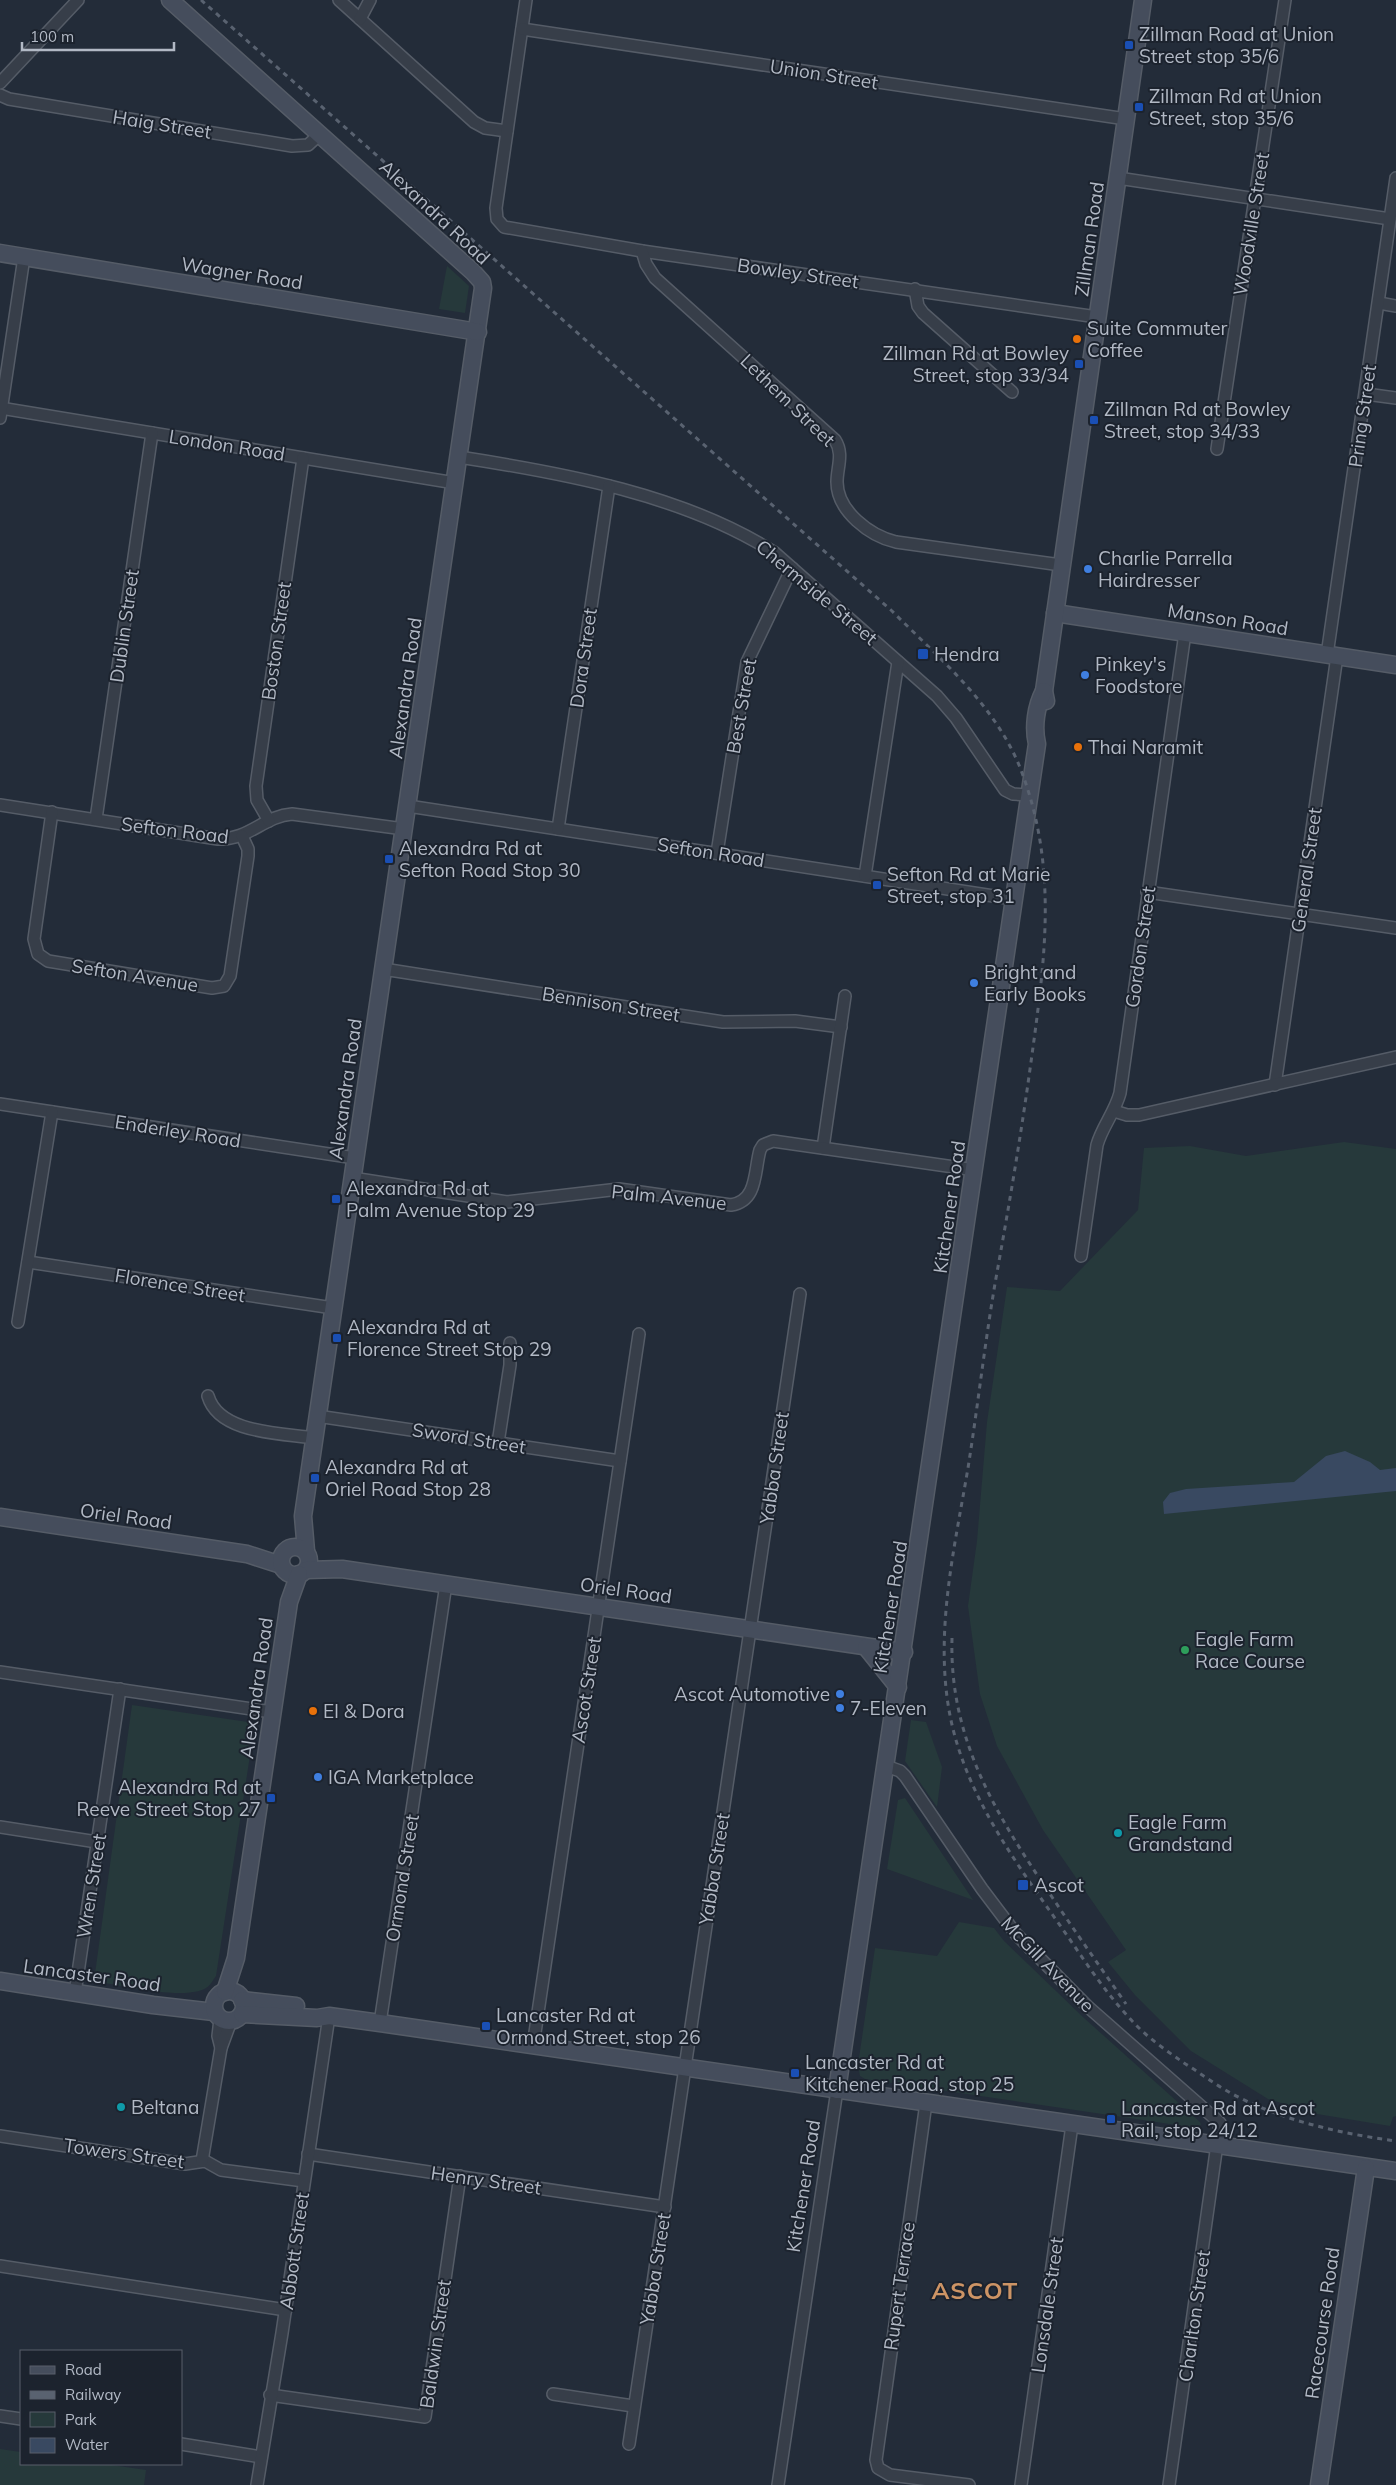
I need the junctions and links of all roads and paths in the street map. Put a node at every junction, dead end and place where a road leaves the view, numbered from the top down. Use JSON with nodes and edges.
{"nodes":[{"id":1,"x":78,"y":0,"type":"edge"},
{"id":2,"x":170,"y":0,"type":"edge"},
{"id":3,"x":339,"y":0,"type":"edge"},
{"id":4,"x":370,"y":0,"type":"edge"},
{"id":5,"x":526,"y":0,"type":"edge"},
{"id":6,"x":1142,"y":0,"type":"edge"},
{"id":7,"x":1284,"y":0,"type":"edge"},
{"id":8,"x":360,"y":19,"type":"junction"},
{"id":9,"x":522,"y":29,"type":"junction"},
{"id":10,"x":0,"y":83,"type":"edge"},
{"id":11,"x":0,"y":95,"type":"edge"},
{"id":12,"x":1126,"y":120,"type":"junction"},
{"id":13,"x":507,"y":131,"type":"junction"},
{"id":14,"x":320,"y":134,"type":"junction"},
{"id":15,"x":1118,"y":178,"type":"junction"},
{"id":16,"x":1396,"y":178,"type":"edge"},
{"id":17,"x":1255,"y":198,"type":"junction"},
{"id":18,"x":1390,"y":219,"type":"junction"},
{"id":19,"x":642,"y":251,"type":"junction"},
{"id":20,"x":0,"y":253,"type":"edge"},
{"id":21,"x":24,"y":257,"type":"junction"},
{"id":22,"x":915,"y":289,"type":"junction"},
{"id":23,"x":1379,"y":303,"type":"junction"},
{"id":24,"x":1396,"y":306,"type":"edge"},
{"id":25,"x":1098,"y":317,"type":"junction"},
{"id":26,"x":478,"y":332,"type":"junction"},
{"id":27,"x":1012,"y":392,"type":"dead end"},
{"id":28,"x":1366,"y":394,"type":"junction"},
{"id":29,"x":1396,"y":398,"type":"edge"},
{"id":30,"x":0,"y":412,"type":"edge"},
{"id":31,"x":152,"y":433,"type":"junction"},
{"id":32,"x":1217,"y":449,"type":"dead end"},
{"id":33,"x":459,"y":456,"type":"junction"},
{"id":34,"x":303,"y":458,"type":"junction"},
{"id":35,"x":455,"y":483,"type":"junction"},
{"id":36,"x":609,"y":486,"type":"junction"},
{"id":37,"x":1061,"y":565,"type":"junction"},
{"id":38,"x":792,"y":568,"type":"junction"},
{"id":39,"x":1055,"y":612,"type":"junction"},
{"id":40,"x":1185,"y":633,"type":"junction"},
{"id":41,"x":1332,"y":655,"type":"junction"},
{"id":42,"x":898,"y":662,"type":"junction"},
{"id":43,"x":1396,"y":665,"type":"edge"},
{"id":44,"x":1029,"y":795,"type":"junction"},
{"id":45,"x":0,"y":804,"type":"edge"},
{"id":46,"x":408,"y":806,"type":"junction"},
{"id":47,"x":52,"y":812,"type":"junction"},
{"id":48,"x":96,"y":819,"type":"junction"},
{"id":49,"x":269,"y":821,"type":"junction"},
{"id":50,"x":404,"y":829,"type":"junction"},
{"id":51,"x":558,"y":829,"type":"junction"},
{"id":52,"x":242,"y":836,"type":"junction"},
{"id":53,"x":717,"y":853,"type":"junction"},
{"id":54,"x":865,"y":876,"type":"junction"},
{"id":55,"x":1147,"y":892,"type":"junction"},
{"id":56,"x":1013,"y":899,"type":"junction"},
{"id":57,"x":1299,"y":914,"type":"junction"},
{"id":58,"x":1396,"y":928,"type":"edge"},
{"id":59,"x":383,"y":969,"type":"junction"},
{"id":60,"x":845,"y":996,"type":"dead end"},
{"id":61,"x":841,"y":1026,"type":"junction"},
{"id":62,"x":1396,"y":1057,"type":"edge"},
{"id":63,"x":1275,"y":1085,"type":"junction"},
{"id":64,"x":0,"y":1104,"type":"edge"},
{"id":65,"x":1114,"y":1111,"type":"junction"},
{"id":66,"x":52,"y":1112,"type":"junction"},
{"id":67,"x":823,"y":1148,"type":"junction"},
{"id":68,"x":355,"y":1158,"type":"junction"},
{"id":69,"x":974,"y":1170,"type":"junction"},
{"id":70,"x":352,"y":1178,"type":"junction"},
{"id":71,"x":1081,"y":1256,"type":"dead end"},
{"id":72,"x":28,"y":1262,"type":"junction"},
{"id":73,"x":800,"y":1294,"type":"dead end"},
{"id":74,"x":333,"y":1308,"type":"junction"},
{"id":75,"x":18,"y":1322,"type":"dead end"},
{"id":76,"x":638,"y":1334,"type":"dead end"},
{"id":77,"x":510,"y":1344,"type":"dead end"},
{"id":78,"x":208,"y":1396,"type":"dead end"},
{"id":79,"x":318,"y":1416,"type":"junction"},
{"id":80,"x":314,"y":1438,"type":"junction"},
{"id":81,"x":498,"y":1443,"type":"junction"},
{"id":82,"x":620,"y":1461,"type":"junction"},
{"id":83,"x":0,"y":1517,"type":"edge"},
{"id":84,"x":295,"y":1561,"type":"junction"},
{"id":85,"x":446,"y":1584,"type":"junction"},
{"id":86,"x":599,"y":1606,"type":"junction"},
{"id":87,"x":750,"y":1629,"type":"junction"},
{"id":88,"x":866,"y":1648,"type":"junction"},
{"id":89,"x":904,"y":1652,"type":"junction"},
{"id":90,"x":0,"y":1672,"type":"edge"},
{"id":91,"x":898,"y":1687,"type":"junction"},
{"id":92,"x":120,"y":1690,"type":"junction"},
{"id":93,"x":272,"y":1712,"type":"junction"},
{"id":94,"x":886,"y":1766,"type":"junction"},
{"id":95,"x":0,"y":1827,"type":"edge"},
{"id":96,"x":97,"y":1842,"type":"junction"},
{"id":97,"x":0,"y":1981,"type":"edge"},
{"id":98,"x":75,"y":1993,"type":"junction"},
{"id":99,"x":229,"y":2006,"type":"junction"},
{"id":100,"x":329,"y":2016,"type":"junction"},
{"id":101,"x":380,"y":2023,"type":"junction"},
{"id":102,"x":533,"y":2046,"type":"junction"},
{"id":103,"x":685,"y":2068,"type":"junction"},
{"id":104,"x":837,"y":2090,"type":"junction"},
{"id":105,"x":926,"y":2103,"type":"junction"},
{"id":106,"x":1072,"y":2125,"type":"junction"},
{"id":107,"x":0,"y":2136,"type":"edge"},
{"id":108,"x":1218,"y":2146,"type":"junction"},
{"id":109,"x":308,"y":2154,"type":"junction"},
{"id":110,"x":202,"y":2161,"type":"junction"},
{"id":111,"x":1366,"y":2168,"type":"junction"},
{"id":112,"x":1396,"y":2171,"type":"edge"},
{"id":113,"x":460,"y":2176,"type":"junction"},
{"id":114,"x":304,"y":2181,"type":"junction"},
{"id":115,"x":665,"y":2207,"type":"junction"},
{"id":116,"x":0,"y":2266,"type":"edge"},
{"id":117,"x":286,"y":2310,"type":"junction"},
{"id":118,"x":553,"y":2394,"type":"dead end"},
{"id":119,"x":270,"y":2395,"type":"junction"},
{"id":120,"x":633,"y":2406,"type":"junction"},
{"id":121,"x":0,"y":2416,"type":"edge"},
{"id":122,"x":20,"y":2419,"type":"edge"},
{"id":123,"x":182,"y":2444,"type":"edge"},
{"id":124,"x":629,"y":2444,"type":"dead end"},
{"id":125,"x":261,"y":2457,"type":"junction"},
{"id":126,"x":257,"y":2485,"type":"edge"},
{"id":127,"x":778,"y":2485,"type":"edge"},
{"id":128,"x":969,"y":2485,"type":"edge"},
{"id":129,"x":1022,"y":2485,"type":"edge"},
{"id":130,"x":1170,"y":2485,"type":"edge"},
{"id":131,"x":1319,"y":2485,"type":"edge"}],
"edges":[{"from":1,"to":10,"type":"street"},
{"from":2,"to":14,"type":"street","name":"Alexandra Road"},
{"from":3,"to":8,"type":"street"},
{"from":4,"to":8,"type":"street"},
{"from":5,"to":9,"type":"street"},
{"from":6,"to":12,"type":"street","name":"Zillman Road"},
{"from":7,"to":17,"type":"street","name":"Woodville Street"},
{"from":8,"to":13,"type":"street"},
{"from":9,"to":12,"type":"street","name":"Union Street"},
{"from":9,"to":13,"type":"street"},
{"from":11,"to":14,"type":"street","name":"Haig Street"},
{"from":12,"to":15,"type":"street","name":"Zillman Road"},
{"from":13,"to":19,"type":"street","name":"Bowley Street"},
{"from":14,"to":26,"type":"street","name":"Alexandra Road"},
{"from":15,"to":17,"type":"street"},
{"from":15,"to":25,"type":"street","name":"Zillman Road"},
{"from":16,"to":18,"type":"street","name":"Pring Street"},
{"from":17,"to":18,"type":"street"},
{"from":17,"to":32,"type":"street","name":"Woodville Street"},
{"from":18,"to":23,"type":"street","name":"Pring Street"},
{"from":19,"to":22,"type":"street","name":"Bowley Street"},
{"from":19,"to":37,"type":"street","name":"Lethem Street"},
{"from":20,"to":21,"type":"street","name":"Wagner Road"},
{"from":21,"to":26,"type":"street","name":"Wagner Road"},
{"from":21,"to":30,"type":"street"},
{"from":22,"to":25,"type":"street","name":"Bowley Street"},
{"from":22,"to":27,"type":"street"},
{"from":23,"to":24,"type":"street"},
{"from":23,"to":28,"type":"street","name":"Pring Street"},
{"from":25,"to":37,"type":"street","name":"Zillman Road"},
{"from":26,"to":33,"type":"street","name":"Alexandra Road"},
{"from":28,"to":29,"type":"street"},
{"from":28,"to":41,"type":"street","name":"Pring Street"},
{"from":30,"to":31,"type":"street","name":"London Road"},
{"from":31,"to":34,"type":"street","name":"London Road"},
{"from":31,"to":48,"type":"street","name":"Dublin Street"},
{"from":33,"to":35,"type":"street","name":"Alexandra Road"},
{"from":33,"to":36,"type":"street","name":"Chermside Street"},
{"from":34,"to":35,"type":"street","name":"London Road"},
{"from":34,"to":49,"type":"street","name":"Boston Street"},
{"from":35,"to":46,"type":"street","name":"Alexandra Road"},
{"from":36,"to":38,"type":"street","name":"Chermside Street"},
{"from":36,"to":51,"type":"street","name":"Dora Street"},
{"from":37,"to":39,"type":"street","name":"Zillman Road"},
{"from":38,"to":42,"type":"street","name":"Chermside Street"},
{"from":38,"to":53,"type":"street","name":"Best Street"},
{"from":39,"to":40,"type":"street","name":"Manson Road"},
{"from":39,"to":44,"type":"street","name":"Zillman Road"},
{"from":40,"to":41,"type":"street","name":"Manson Road"},
{"from":40,"to":55,"type":"street","name":"Gordon Street"},
{"from":41,"to":43,"type":"street","name":"Manson Road"},
{"from":41,"to":57,"type":"street","name":"General Street"},
{"from":42,"to":44,"type":"street","name":"Chermside Street"},
{"from":42,"to":54,"type":"street"},
{"from":44,"to":56,"type":"street","name":"Kitchener Road"},
{"from":45,"to":47,"type":"street","name":"Sefton Road"},
{"from":46,"to":50,"type":"street","name":"Alexandra Road"},
{"from":46,"to":51,"type":"street","name":"Sefton Road"},
{"from":47,"to":48,"type":"street","name":"Sefton Road"},
{"from":47,"to":52,"type":"street","name":"Sefton Avenue"},
{"from":48,"to":52,"type":"street","name":"Sefton Road"},
{"from":49,"to":50,"type":"street","name":"Sefton Road"},
{"from":49,"to":52,"type":"street","name":"Sefton Road"},
{"from":50,"to":59,"type":"street","name":"Alexandra Road"},
{"from":51,"to":53,"type":"street","name":"Sefton Road"},
{"from":53,"to":54,"type":"street","name":"Sefton Road"},
{"from":54,"to":56,"type":"street","name":"Sefton Road"},
{"from":55,"to":57,"type":"street"},
{"from":55,"to":65,"type":"street","name":"Gordon Street"},
{"from":56,"to":69,"type":"street","name":"Kitchener Road"},
{"from":57,"to":58,"type":"street"},
{"from":57,"to":63,"type":"street","name":"General Street"},
{"from":59,"to":61,"type":"street","name":"Bennison Street"},
{"from":59,"to":68,"type":"street","name":"Alexandra Road"},
{"from":60,"to":61,"type":"street"},
{"from":61,"to":67,"type":"street"},
{"from":62,"to":63,"type":"street"},
{"from":63,"to":65,"type":"street"},
{"from":64,"to":66,"type":"street","name":"Enderley Road"},
{"from":65,"to":71,"type":"street","name":"Gordon Street"},
{"from":66,"to":68,"type":"street","name":"Enderley Road"},
{"from":66,"to":72,"type":"street"},
{"from":67,"to":69,"type":"street","name":"Palm Avenue"},
{"from":67,"to":70,"type":"street","name":"Palm Avenue"},
{"from":68,"to":70,"type":"street","name":"Alexandra Road"},
{"from":69,"to":89,"type":"street","name":"Kitchener Road"},
{"from":70,"to":74,"type":"street","name":"Alexandra Road"},
{"from":72,"to":74,"type":"street","name":"Florence Street"},
{"from":72,"to":75,"type":"street"},
{"from":73,"to":87,"type":"street","name":"Yabba Street"},
{"from":74,"to":79,"type":"street","name":"Alexandra Road"},
{"from":76,"to":82,"type":"street","name":"Ascot Street"},
{"from":77,"to":81,"type":"street"},
{"from":78,"to":80,"type":"street"},
{"from":79,"to":80,"type":"street","name":"Alexandra Road"},
{"from":79,"to":81,"type":"street","name":"Sword Street"},
{"from":80,"to":84,"type":"street","name":"Alexandra Road"},
{"from":81,"to":82,"type":"street","name":"Sword Street"},
{"from":82,"to":86,"type":"street","name":"Ascot Street"},
{"from":83,"to":84,"type":"street","name":"Oriel Road"},
{"from":84,"to":85,"type":"street","name":"Oriel Road"},
{"from":84,"to":93,"type":"street","name":"Alexandra Road"},
{"from":85,"to":86,"type":"street","name":"Oriel Road"},
{"from":85,"to":101,"type":"street","name":"Ormond Street"},
{"from":86,"to":87,"type":"street","name":"Oriel Road"},
{"from":86,"to":102,"type":"street","name":"Ascot Street"},
{"from":87,"to":88,"type":"street","name":"Oriel Road"},
{"from":87,"to":103,"type":"street","name":"Yabba Street"},
{"from":88,"to":89,"type":"street","name":"Oriel Road"},
{"from":88,"to":91,"type":"street"},
{"from":89,"to":91,"type":"street","name":"Kitchener Road"},
{"from":90,"to":92,"type":"street"},
{"from":91,"to":94,"type":"street","name":"Kitchener Road"},
{"from":92,"to":93,"type":"street"},
{"from":92,"to":96,"type":"street","name":"Wren Street"},
{"from":93,"to":99,"type":"street","name":"Alexandra Road"},
{"from":94,"to":104,"type":"street","name":"Kitchener Road"},
{"from":94,"to":108,"type":"street","name":"McGill Avenue"},
{"from":95,"to":96,"type":"street"},
{"from":96,"to":98,"type":"street","name":"Wren Street"},
{"from":97,"to":98,"type":"street","name":"Lancaster Road"},
{"from":98,"to":99,"type":"street","name":"Lancaster Road"},
{"from":99,"to":100,"type":"street","name":"Lancaster Road"},
{"from":99,"to":110,"type":"street","name":"Alexandra Road"},
{"from":100,"to":101,"type":"street","name":"Lancaster Road"},
{"from":100,"to":109,"type":"street","name":"Abbott Street"},
{"from":101,"to":102,"type":"street","name":"Lancaster Road"},
{"from":102,"to":103,"type":"street","name":"Lancaster Road"},
{"from":103,"to":104,"type":"street","name":"Lancaster Road"},
{"from":103,"to":115,"type":"street","name":"Yabba Street"},
{"from":104,"to":105,"type":"street","name":"Lancaster Road"},
{"from":104,"to":127,"type":"street","name":"Kitchener Road"},
{"from":105,"to":106,"type":"street","name":"Lancaster Road"},
{"from":105,"to":128,"type":"street","name":"Rupert Terrace"},
{"from":106,"to":108,"type":"street","name":"Lancaster Road"},
{"from":106,"to":129,"type":"street","name":"Lonsdale Street"},
{"from":107,"to":110,"type":"street","name":"Towers Street"},
{"from":108,"to":111,"type":"street","name":"Lancaster Road"},
{"from":108,"to":130,"type":"street","name":"Charlton Street"},
{"from":109,"to":113,"type":"street","name":"Henry Street"},
{"from":109,"to":114,"type":"street","name":"Abbott Street"},
{"from":110,"to":114,"type":"street","name":"Towers Street"},
{"from":111,"to":112,"type":"street","name":"Lancaster Road"},
{"from":111,"to":131,"type":"street","name":"Racecourse Road"},
{"from":113,"to":115,"type":"street","name":"Henry Street"},
{"from":113,"to":119,"type":"street","name":"Baldwin Street"},
{"from":114,"to":117,"type":"street","name":"Abbott Street"},
{"from":115,"to":120,"type":"street","name":"Yabba Street"},
{"from":116,"to":117,"type":"street"},
{"from":117,"to":119,"type":"street","name":"Abbott Street"},
{"from":118,"to":120,"type":"street"},
{"from":119,"to":125,"type":"street","name":"Abbott Street"},
{"from":120,"to":124,"type":"street","name":"Yabba Street"},
{"from":121,"to":122,"type":"street"},
{"from":123,"to":125,"type":"street"},
{"from":125,"to":126,"type":"street","name":"Abbott Street"}]}
